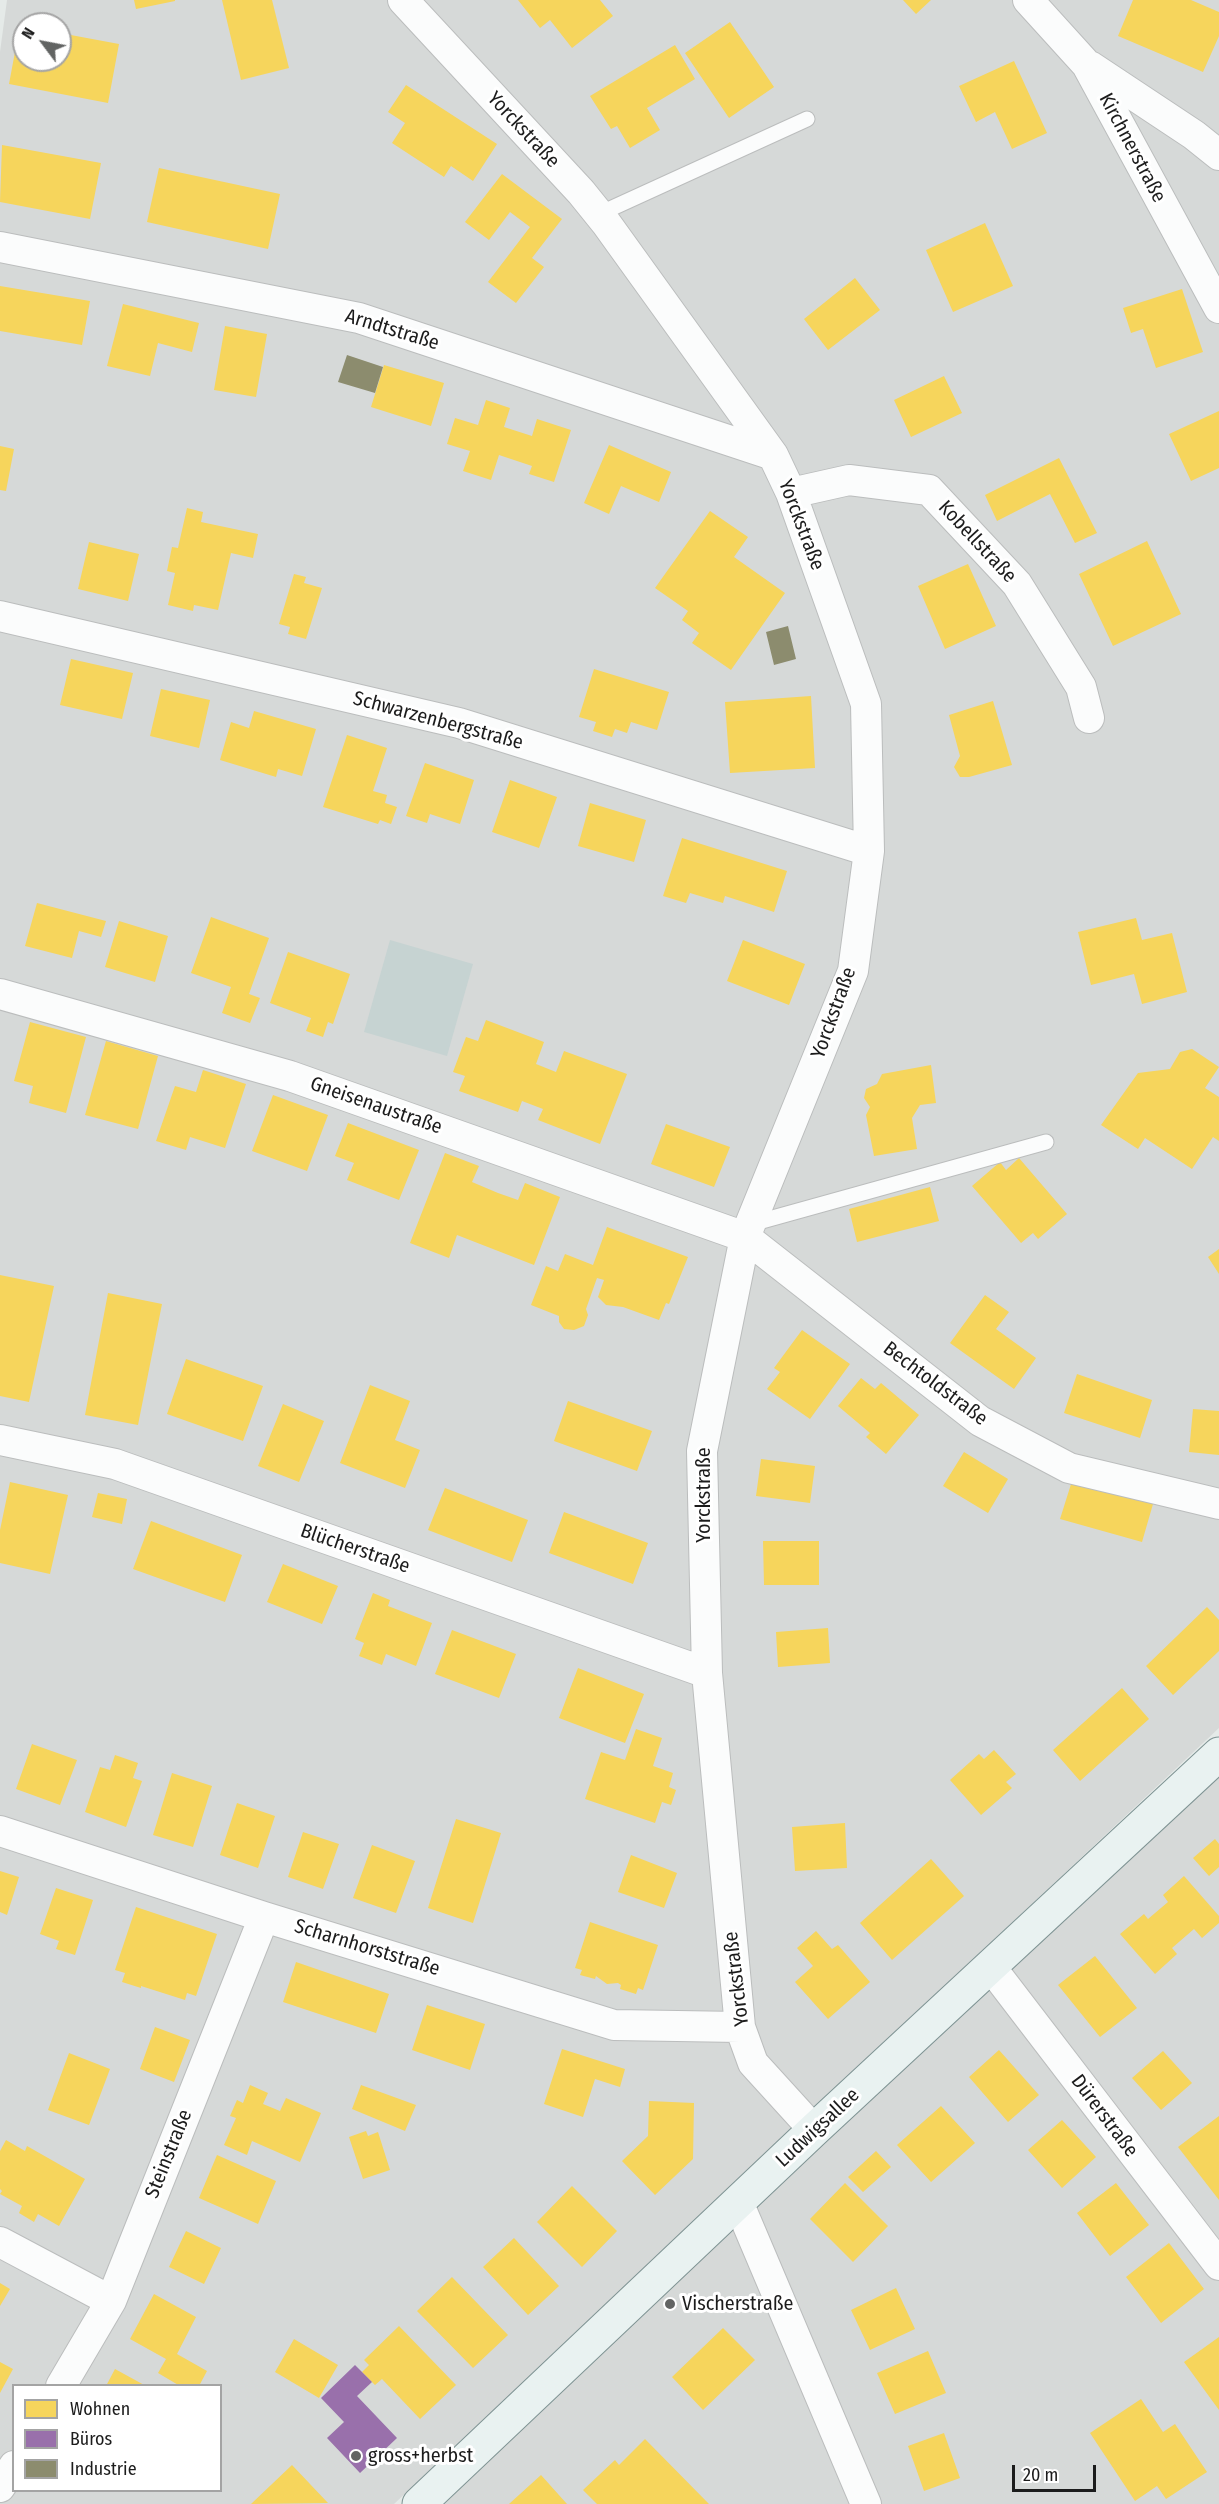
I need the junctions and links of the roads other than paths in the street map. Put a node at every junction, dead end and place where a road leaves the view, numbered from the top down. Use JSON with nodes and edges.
{"nodes":[{"id":1,"x":403,"y":0,"type":"edge"},
{"id":2,"x":1028,"y":0,"type":"edge"},
{"id":3,"x":1087,"y":65,"type":"junction"},
{"id":4,"x":807,"y":119,"type":"dead end"},
{"id":5,"x":1219,"y":155,"type":"edge"},
{"id":6,"x":599,"y":214,"type":"junction"},
{"id":7,"x":0,"y":247,"type":"edge"},
{"id":8,"x":1219,"y":308,"type":"edge"},
{"id":9,"x":773,"y":455,"type":"junction"},
{"id":10,"x":791,"y":493,"type":"junction"},
{"id":11,"x":0,"y":616,"type":"edge"},
{"id":12,"x":1089,"y":718,"type":"dead end"},
{"id":13,"x":869,"y":851,"type":"junction"},
{"id":14,"x":0,"y":994,"type":"edge"},
{"id":15,"x":1046,"y":1142,"type":"dead end"},
{"id":16,"x":748,"y":1230,"type":"junction"},
{"id":17,"x":0,"y":1440,"type":"edge"},
{"id":18,"x":1219,"y":1504,"type":"edge"},
{"id":19,"x":707,"y":1673,"type":"junction"},
{"id":20,"x":1219,"y":1754,"type":"edge"},
{"id":21,"x":0,"y":1831,"type":"edge"},
{"id":22,"x":264,"y":1917,"type":"junction"},
{"id":23,"x":990,"y":1966,"type":"junction"},
{"id":24,"x":740,"y":2027,"type":"junction"},
{"id":25,"x":814,"y":2130,"type":"junction"},
{"id":26,"x":738,"y":2202,"type":"junction"},
{"id":27,"x":0,"y":2242,"type":"edge"},
{"id":28,"x":1219,"y":2265,"type":"edge"},
{"id":29,"x":111,"y":2301,"type":"junction"},
{"id":30,"x":62,"y":2384,"type":"edge"},
{"id":31,"x":12,"y":2469,"type":"edge"},
{"id":32,"x":0,"y":2487,"type":"edge"},
{"id":33,"x":419,"y":2504,"type":"edge"},
{"id":34,"x":866,"y":2504,"type":"edge"}],
"edges":[{"from":1,"to":6,"type":"street","name":"Yorckstraße"},
{"from":2,"to":3,"type":"street","name":"Kirchnerstraße"},
{"from":3,"to":5,"type":"street"},
{"from":3,"to":8,"type":"street","name":"Kirchnerstraße"},
{"from":4,"to":6,"type":"lane"},
{"from":6,"to":9,"type":"street","name":"Yorckstraße"},
{"from":7,"to":9,"type":"street","name":"Arndtstraße"},
{"from":9,"to":10,"type":"street","name":"Yorckstraße"},
{"from":10,"to":12,"type":"street","name":"Kobellstraße"},
{"from":10,"to":13,"type":"street","name":"Yorckstraße"},
{"from":11,"to":13,"type":"street","name":"Schwarzenbergstraße"},
{"from":13,"to":16,"type":"street","name":"Yorckstraße"},
{"from":14,"to":16,"type":"street","name":"Gneisenaustraße"},
{"from":15,"to":16,"type":"lane"},
{"from":16,"to":18,"type":"street","name":"Bechtoldstraße"},
{"from":16,"to":19,"type":"street","name":"Yorckstraße"},
{"from":17,"to":19,"type":"street","name":"Blücherstraße"},
{"from":19,"to":24,"type":"street","name":"Yorckstraße"},
{"from":20,"to":23,"type":"street","name":"Ludwigsallee"},
{"from":21,"to":22,"type":"street","name":"Scharnhorststraße"},
{"from":22,"to":24,"type":"street","name":"Scharnhorststraße"},
{"from":22,"to":29,"type":"street","name":"Steinstraße"},
{"from":23,"to":25,"type":"street","name":"Ludwigsallee"},
{"from":23,"to":28,"type":"street","name":"Dürerstraße"},
{"from":24,"to":25,"type":"street","name":"Yorckstraße"},
{"from":25,"to":26,"type":"street","name":"Ludwigsallee"},
{"from":26,"to":33,"type":"street","name":"Ludwigsallee"},
{"from":26,"to":34,"type":"street"},
{"from":27,"to":29,"type":"street"},
{"from":29,"to":30,"type":"street","name":"Steinstraße"},
{"from":31,"to":32,"type":"street"}]}
